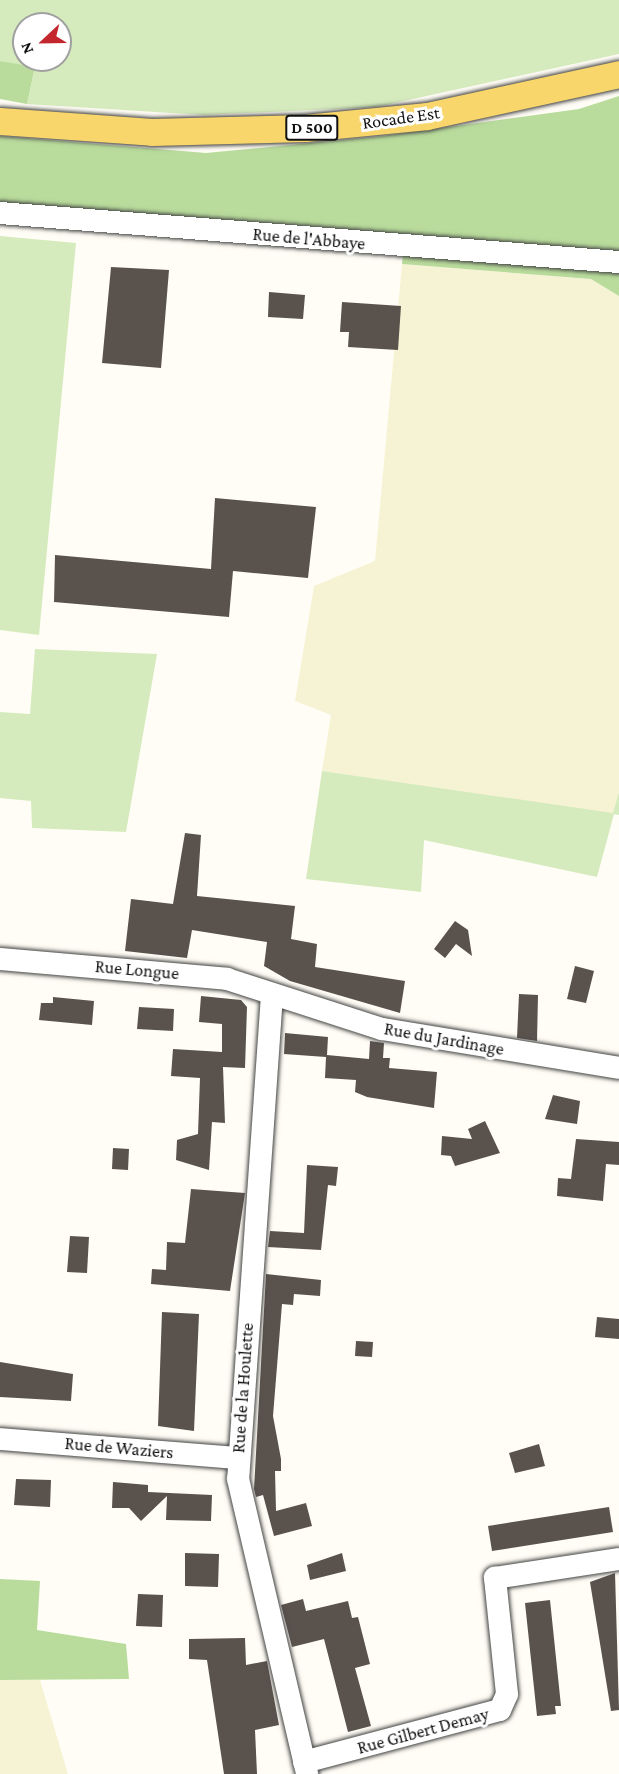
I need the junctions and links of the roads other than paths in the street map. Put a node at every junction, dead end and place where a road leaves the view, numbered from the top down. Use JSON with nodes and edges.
{"nodes":[{"id":1,"x":619,"y":74,"type":"edge"},
{"id":2,"x":0,"y":121,"type":"edge"},
{"id":3,"x":0,"y":213,"type":"edge"},
{"id":4,"x":619,"y":262,"type":"edge"},
{"id":5,"x":0,"y":959,"type":"edge"},
{"id":6,"x":272,"y":995,"type":"junction"},
{"id":7,"x":619,"y":1068,"type":"edge"},
{"id":8,"x":0,"y":1439,"type":"edge"},
{"id":9,"x":238,"y":1458,"type":"junction"},
{"id":10,"x":619,"y":1559,"type":"edge"},
{"id":11,"x":305,"y":1768,"type":"edge"}],
"edges":[{"from":1,"to":2,"type":"main road","name":"Rocade Est","number":"D 500"},
{"from":3,"to":4,"type":"street","name":"Rue de l'Abbaye"},
{"from":5,"to":6,"type":"street","name":"Rue Longue"},
{"from":6,"to":7,"type":"street","name":"Rue du Jardinage"},
{"from":6,"to":9,"type":"street","name":"Rue de la Houlette"},
{"from":8,"to":9,"type":"street","name":"Rue de Waziers"},
{"from":9,"to":11,"type":"street","name":"Rue de la Houlette"},
{"from":10,"to":11,"type":"street","name":"Rue Gilbert Demay"}]}
